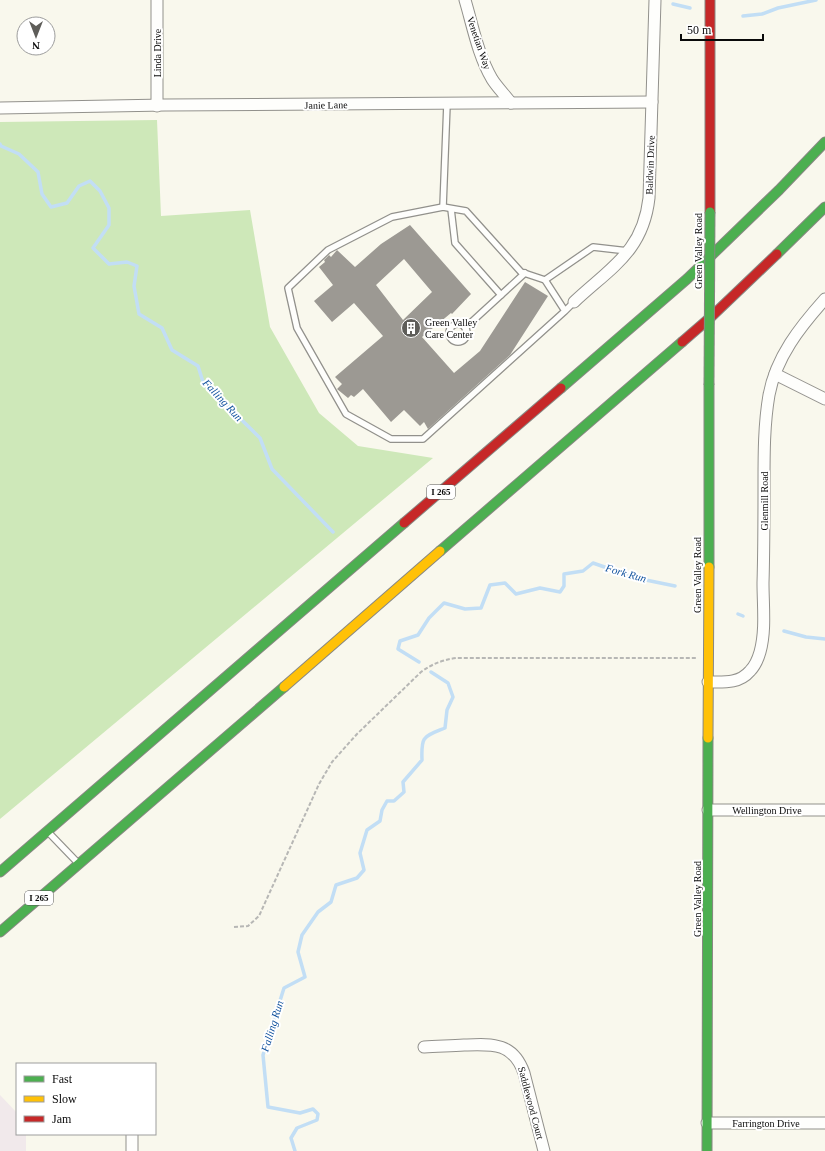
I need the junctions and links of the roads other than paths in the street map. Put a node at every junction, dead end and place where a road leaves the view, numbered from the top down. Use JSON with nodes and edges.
{"nodes":[{"id":1,"x":157,"y":0,"type":"edge"},
{"id":2,"x":465,"y":0,"type":"edge"},
{"id":3,"x":655,"y":0,"type":"edge"},
{"id":4,"x":710,"y":0,"type":"edge"},
{"id":5,"x":652,"y":102,"type":"junction"},
{"id":6,"x":511,"y":103,"type":"junction"},
{"id":7,"x":447,"y":104,"type":"junction"},
{"id":8,"x":157,"y":106,"type":"junction"},
{"id":9,"x":0,"y":108,"type":"edge"},
{"id":10,"x":825,"y":142,"type":"edge"},
{"id":11,"x":443,"y":207,"type":"junction"},
{"id":12,"x":825,"y":207,"type":"edge"},
{"id":13,"x":451,"y":208,"type":"junction"},
{"id":14,"x":629,"y":251,"type":"junction"},
{"id":15,"x":525,"y":273,"type":"junction"},
{"id":16,"x":545,"y":280,"type":"junction"},
{"id":17,"x":501,"y":295,"type":"junction"},
{"id":18,"x":825,"y":300,"type":"edge"},
{"id":19,"x":574,"y":302,"type":"joint"},
{"id":20,"x":565,"y":311,"type":"junction"},
{"id":21,"x":465,"y":328,"type":"dead end"},
{"id":22,"x":775,"y":374,"type":"junction"},
{"id":23,"x":825,"y":399,"type":"edge"},
{"id":24,"x":708,"y":682,"type":"junction"},
{"id":25,"x":708,"y":810,"type":"junction"},
{"id":26,"x":825,"y":810,"type":"edge"},
{"id":27,"x":47,"y":831,"type":"junction"},
{"id":28,"x":79,"y":864,"type":"junction"},
{"id":29,"x":0,"y":872,"type":"edge"},
{"id":30,"x":0,"y":932,"type":"edge"},
{"id":31,"x":424,"y":1047,"type":"dead end"},
{"id":32,"x":707,"y":1123,"type":"junction"},
{"id":33,"x":825,"y":1123,"type":"edge"},
{"id":34,"x":132,"y":1135,"type":"edge"},
{"id":35,"x":132,"y":1151,"type":"edge"},
{"id":36,"x":544,"y":1151,"type":"edge"},
{"id":37,"x":707,"y":1151,"type":"edge"}],
"edges":[{"from":1,"to":8,"type":"street","name":"Linda Drive"},
{"from":2,"to":6,"type":"street","name":"Venetian Way"},
{"from":3,"to":5,"type":"street","name":"Baldwin Drive"},
{"from":4,"to":24,"type":"main road","name":"Green Valley Road","bridge":true},
{"from":5,"to":6,"type":"street","name":"Janie Lane"},
{"from":5,"to":14,"type":"street","name":"Baldwin Drive"},
{"from":6,"to":7,"type":"street","name":"Janie Lane"},
{"from":7,"to":8,"type":"street","name":"Janie Lane"},
{"from":7,"to":11,"type":"lane"},
{"from":8,"to":9,"type":"street","name":"Janie Lane"},
{"from":10,"to":27,"type":"main road","number":"I 265"},
{"from":11,"to":13,"type":"lane"},
{"from":11,"to":20,"type":"lane"},
{"from":12,"to":28,"type":"main road","number":"I 265"},
{"from":13,"to":15,"type":"lane"},
{"from":13,"to":17,"type":"lane"},
{"from":14,"to":16,"type":"lane"},
{"from":14,"to":19,"type":"street","name":"Baldwin Drive"},
{"from":15,"to":16,"type":"lane"},
{"from":15,"to":17,"type":"lane"},
{"from":16,"to":20,"type":"lane"},
{"from":17,"to":21,"type":"lane"},
{"from":18,"to":22,"type":"street","name":"Glenmill Road"},
{"from":19,"to":20,"type":"lane"},
{"from":22,"to":23,"type":"street"},
{"from":22,"to":24,"type":"street","name":"Glenmill Road"},
{"from":24,"to":25,"type":"main road","name":"Green Valley Road"},
{"from":25,"to":26,"type":"street","name":"Wellington Drive"},
{"from":25,"to":32,"type":"main road","name":"Green Valley Road"},
{"from":27,"to":28,"type":"lane"},
{"from":27,"to":29,"type":"main road","number":"I 265"},
{"from":28,"to":30,"type":"main road","number":"I 265"},
{"from":31,"to":36,"type":"street","name":"Saddlewood Court"},
{"from":32,"to":33,"type":"street","name":"Farrington Drive"},
{"from":32,"to":37,"type":"main road","name":"Green Valley Road"},
{"from":34,"to":35,"type":"street"}]}
